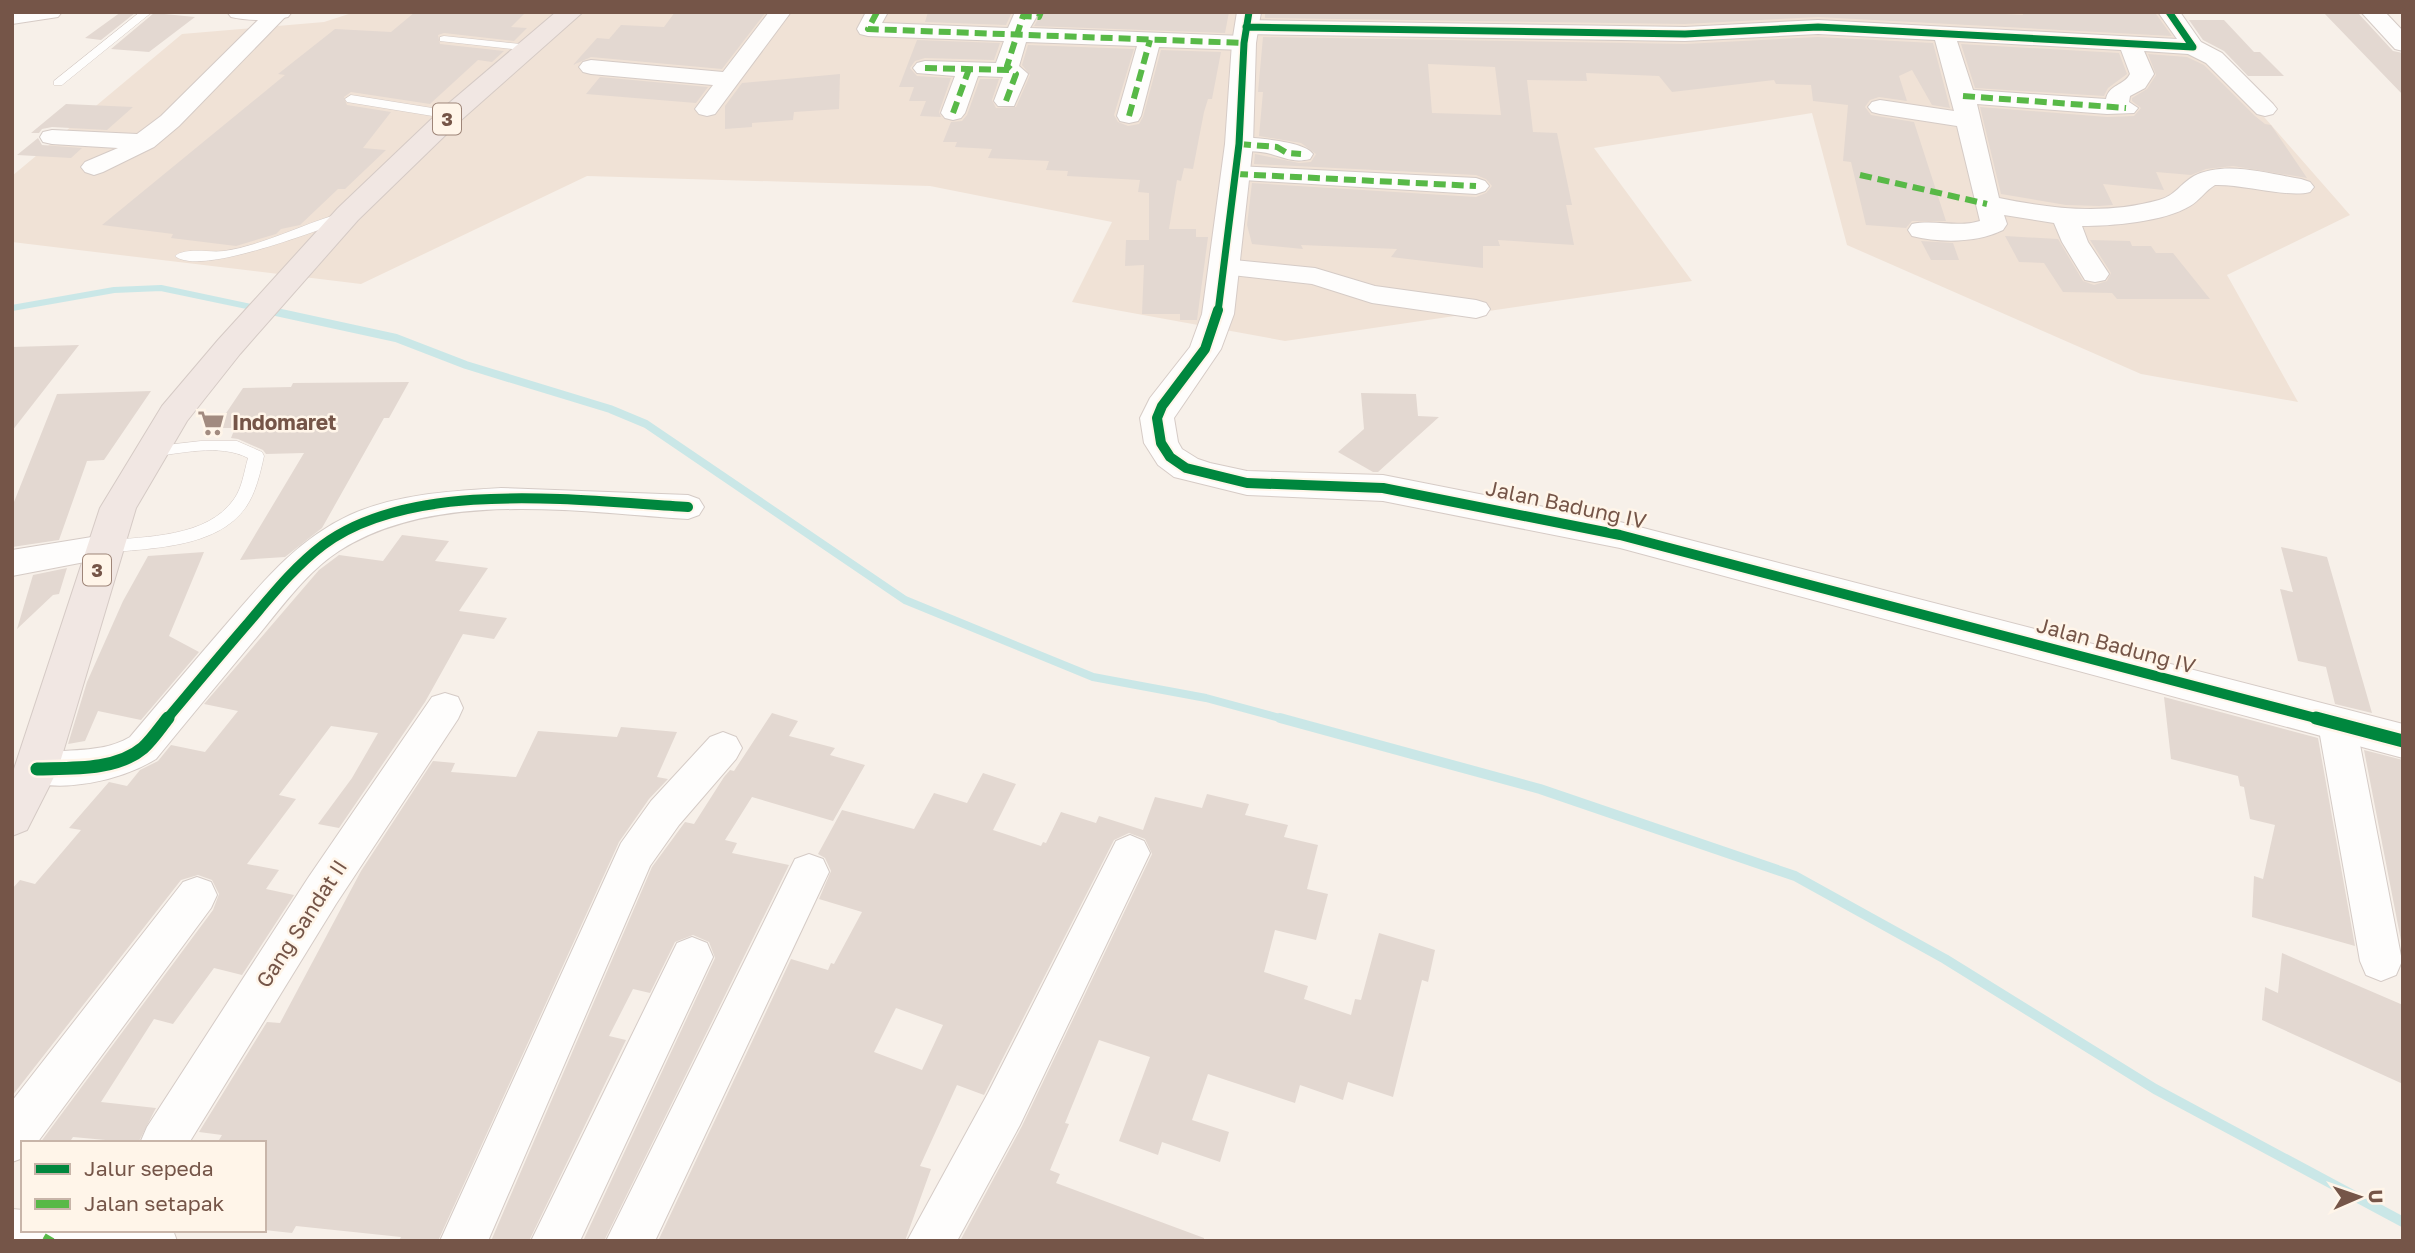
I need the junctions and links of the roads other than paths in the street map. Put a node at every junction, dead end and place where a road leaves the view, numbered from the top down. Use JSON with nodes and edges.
{"nodes":[{"id":1,"x":50,"y":12,"type":"edge"},
{"id":2,"x":148,"y":12,"type":"edge"},
{"id":3,"x":239,"y":12,"type":"edge"},
{"id":4,"x":279,"y":12,"type":"edge"},
{"id":5,"x":571,"y":12,"type":"edge"},
{"id":6,"x":780,"y":12,"type":"edge"},
{"id":7,"x":877,"y":12,"type":"edge"},
{"id":8,"x":1041,"y":12,"type":"edge"},
{"id":9,"x":2169,"y":12,"type":"edge"},
{"id":10,"x":2372,"y":12,"type":"edge"},
{"id":11,"x":12,"y":17,"type":"edge"},
{"id":12,"x":1475,"y":22,"type":"edge"},
{"id":13,"x":1246,"y":28,"type":"edge"},
{"id":14,"x":1017,"y":34,"type":"junction"},
{"id":15,"x":1944,"y":34,"type":"junction"},
{"id":16,"x":444,"y":39,"type":"dead end"},
{"id":17,"x":1150,"y":40,"type":"junction"},
{"id":18,"x":2403,"y":44,"type":"edge"},
{"id":19,"x":2131,"y":46,"type":"junction"},
{"id":20,"x":2193,"y":47,"type":"junction"},
{"id":21,"x":530,"y":48,"type":"junction"},
{"id":22,"x":591,"y":67,"type":"dead end"},
{"id":23,"x":925,"y":68,"type":"dead end"},
{"id":24,"x":969,"y":69,"type":"junction"},
{"id":25,"x":1009,"y":69,"type":"junction"},
{"id":26,"x":730,"y":80,"type":"junction"},
{"id":27,"x":58,"y":83,"type":"dead end"},
{"id":28,"x":351,"y":99,"type":"dead end"},
{"id":29,"x":1006,"y":101,"type":"dead end"},
{"id":30,"x":1880,"y":107,"type":"dead end"},
{"id":31,"x":1966,"y":108,"type":"junction"},
{"id":32,"x":707,"y":109,"type":"dead end"},
{"id":33,"x":2265,"y":109,"type":"dead end"},
{"id":34,"x":953,"y":113,"type":"dead end"},
{"id":35,"x":451,"y":115,"type":"junction"},
{"id":36,"x":1129,"y":116,"type":"dead end"},
{"id":37,"x":52,"y":137,"type":"dead end"},
{"id":38,"x":145,"y":142,"type":"junction"},
{"id":39,"x":1239,"y":144,"type":"junction"},
{"id":40,"x":1301,"y":154,"type":"dead end"},
{"id":41,"x":94,"y":167,"type":"dead end"},
{"id":42,"x":1236,"y":174,"type":"junction"},
{"id":43,"x":1476,"y":187,"type":"dead end"},
{"id":44,"x":2301,"y":187,"type":"dead end"},
{"id":45,"x":1987,"y":198,"type":"junction"},
{"id":46,"x":2065,"y":217,"type":"junction"},
{"id":47,"x":339,"y":224,"type":"junction"},
{"id":48,"x":1921,"y":230,"type":"dead end"},
{"id":49,"x":182,"y":256,"type":"dead end"},
{"id":50,"x":1224,"y":267,"type":"junction"},
{"id":51,"x":2095,"y":274,"type":"dead end"},
{"id":52,"x":1476,"y":309,"type":"dead end"},
{"id":53,"x":149,"y":452,"type":"junction"},
{"id":54,"x":688,"y":507,"type":"dead end"},
{"id":55,"x":104,"y":547,"type":"junction"},
{"id":56,"x":12,"y":563,"type":"edge"},
{"id":57,"x":445,"y":708,"type":"dead end"},
{"id":58,"x":2337,"y":724,"type":"junction"},
{"id":59,"x":2403,"y":741,"type":"edge"},
{"id":60,"x":723,"y":748,"type":"dead end"},
{"id":61,"x":37,"y":769,"type":"junction"},
{"id":62,"x":12,"y":817,"type":"edge"},
{"id":63,"x":1130,"y":853,"type":"dead end"},
{"id":64,"x":809,"y":872,"type":"dead end"},
{"id":65,"x":197,"y":895,"type":"dead end"},
{"id":66,"x":692,"y":957,"type":"dead end"},
{"id":67,"x":2381,"y":961,"type":"dead end"},
{"id":68,"x":12,"y":1139,"type":"edge"},
{"id":69,"x":164,"y":1141,"type":"edge"},
{"id":70,"x":107,"y":1234,"type":"edge"},
{"id":71,"x":36,"y":1237,"type":"edge"},
{"id":72,"x":153,"y":1241,"type":"edge"},
{"id":73,"x":464,"y":1241,"type":"edge"},
{"id":74,"x":555,"y":1241,"type":"edge"},
{"id":75,"x":630,"y":1241,"type":"edge"},
{"id":76,"x":931,"y":1241,"type":"edge"}],
"edges":[{"from":1,"to":11,"type":"street"},
{"from":2,"to":27,"type":"lane"},
{"from":3,"to":4,"type":"street"},
{"from":4,"to":38,"type":"street"},
{"from":5,"to":21,"type":"highway","number":"3"},
{"from":6,"to":26,"type":"street"},
{"from":7,"to":14,"type":"street"},
{"from":8,"to":14,"type":"street"},
{"from":9,"to":20,"type":"street"},
{"from":10,"to":18,"type":"street"},
{"from":12,"to":13,"type":"street"},
{"from":12,"to":15,"type":"street"},
{"from":13,"to":17,"type":"street"},
{"from":13,"to":39,"type":"street","name":"Jalan Badung IV"},
{"from":14,"to":17,"type":"street"},
{"from":14,"to":25,"type":"street"},
{"from":15,"to":19,"type":"street"},
{"from":15,"to":31,"type":"street"},
{"from":16,"to":21,"type":"lane"},
{"from":17,"to":36,"type":"street"},
{"from":19,"to":20,"type":"street"},
{"from":19,"to":31,"type":"street"},
{"from":20,"to":33,"type":"street"},
{"from":21,"to":35,"type":"highway","number":"3"},
{"from":22,"to":26,"type":"street"},
{"from":23,"to":24,"type":"street"},
{"from":24,"to":25,"type":"street"},
{"from":24,"to":34,"type":"street"},
{"from":25,"to":29,"type":"street"},
{"from":26,"to":32,"type":"street"},
{"from":28,"to":35,"type":"lane"},
{"from":30,"to":31,"type":"street"},
{"from":31,"to":45,"type":"street"},
{"from":35,"to":47,"type":"highway","number":"3"},
{"from":37,"to":38,"type":"street"},
{"from":38,"to":41,"type":"street"},
{"from":39,"to":40,"type":"street"},
{"from":39,"to":42,"type":"street","name":"Jalan Badung IV"},
{"from":42,"to":43,"type":"street"},
{"from":42,"to":50,"type":"street","name":"Jalan Badung IV"},
{"from":44,"to":46,"type":"street"},
{"from":45,"to":46,"type":"street"},
{"from":45,"to":48,"type":"street"},
{"from":46,"to":51,"type":"street"},
{"from":47,"to":49,"type":"lane"},
{"from":47,"to":53,"type":"highway","number":"3"},
{"from":50,"to":52,"type":"street"},
{"from":50,"to":58,"type":"street","name":"Jalan Badung IV"},
{"from":53,"to":55,"type":"highway","number":"3"},
{"from":53,"to":55,"type":"lane"},
{"from":54,"to":61,"type":"street"},
{"from":55,"to":56,"type":"street"},
{"from":55,"to":61,"type":"highway","number":"3"},
{"from":57,"to":69,"type":"street","name":"Gang Sandat II"},
{"from":58,"to":59,"type":"street","name":"Jalan Badung IV"},
{"from":58,"to":67,"type":"street"},
{"from":60,"to":73,"type":"street"},
{"from":61,"to":62,"type":"highway","number":"3"},
{"from":63,"to":76,"type":"street"},
{"from":64,"to":75,"type":"street"},
{"from":65,"to":68,"type":"street"},
{"from":66,"to":74,"type":"street"},
{"from":70,"to":71,"type":"street"},
{"from":70,"to":72,"type":"street"}]}
